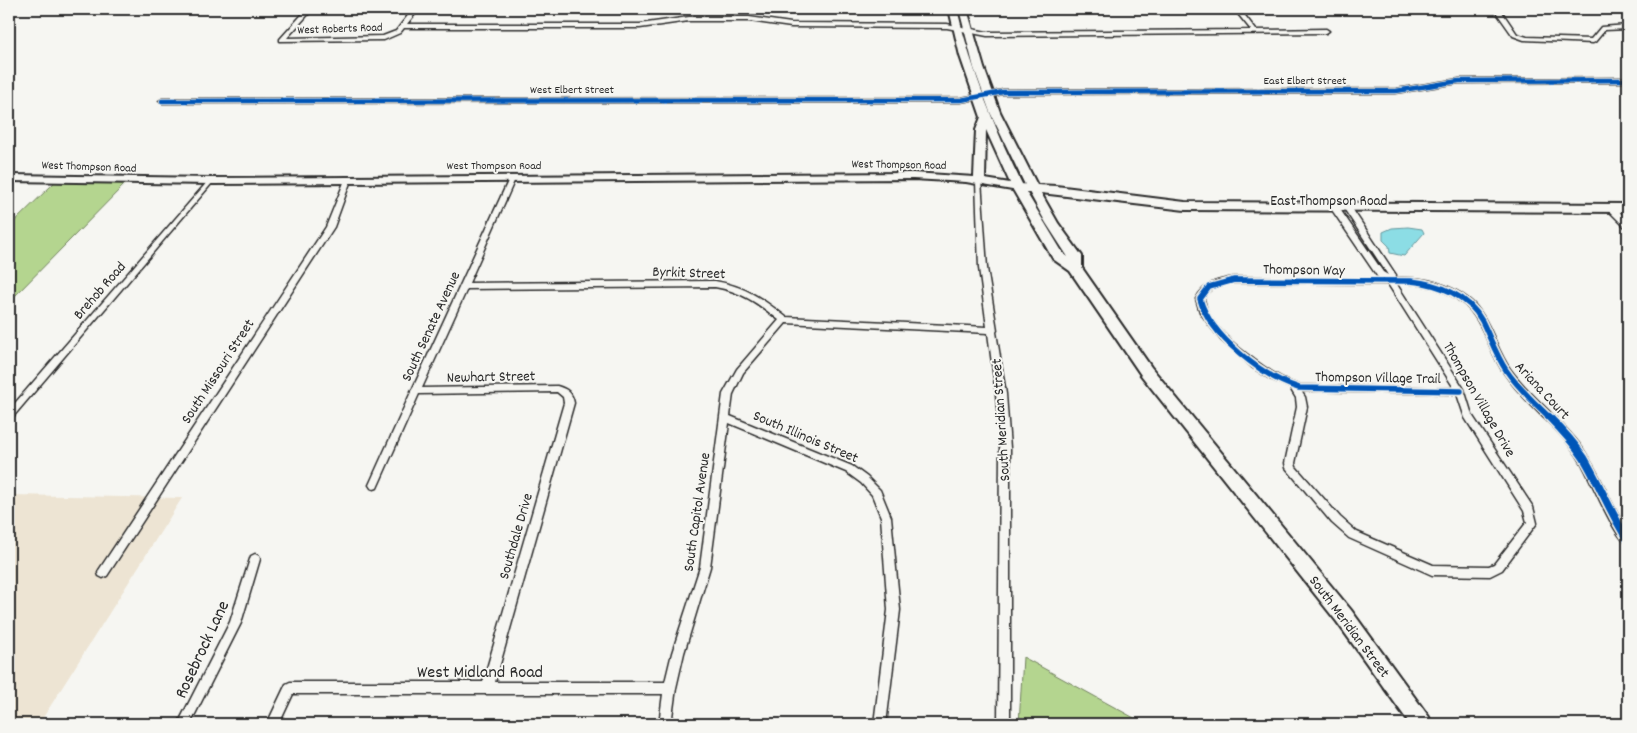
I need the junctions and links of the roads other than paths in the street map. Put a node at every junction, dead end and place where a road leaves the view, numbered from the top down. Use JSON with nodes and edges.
{"nodes":[{"id":1,"x":310,"y":9,"type":"edge"},
{"id":2,"x":416,"y":9,"type":"edge"},
{"id":3,"x":953,"y":9,"type":"edge"},
{"id":4,"x":963,"y":9,"type":"edge"},
{"id":5,"x":1237,"y":9,"type":"edge"},
{"id":6,"x":1497,"y":9,"type":"edge"},
{"id":7,"x":403,"y":26,"type":"junction"},
{"id":8,"x":1628,"y":27,"type":"edge"},
{"id":9,"x":963,"y":29,"type":"junction"},
{"id":10,"x":1254,"y":32,"type":"junction"},
{"id":11,"x":1326,"y":32,"type":"dead end"},
{"id":12,"x":282,"y":40,"type":"joint"},
{"id":13,"x":1628,"y":80,"type":"edge"},
{"id":14,"x":982,"y":96,"type":"junction"},
{"id":15,"x":162,"y":101,"type":"dead end"},
{"id":16,"x":985,"y":118,"type":"junction"},
{"id":17,"x":9,"y":178,"type":"edge"},
{"id":18,"x":512,"y":179,"type":"junction"},
{"id":19,"x":348,"y":180,"type":"junction"},
{"id":20,"x":211,"y":181,"type":"junction"},
{"id":21,"x":979,"y":181,"type":"junction"},
{"id":22,"x":1018,"y":188,"type":"junction"},
{"id":23,"x":1033,"y":189,"type":"junction"},
{"id":24,"x":1344,"y":211,"type":"junction"},
{"id":25,"x":1623,"y":215,"type":"edge"},
{"id":26,"x":1075,"y":268,"type":"junction"},
{"id":27,"x":1390,"y":280,"type":"junction"},
{"id":28,"x":463,"y":286,"type":"junction"},
{"id":29,"x":784,"y":320,"type":"junction"},
{"id":30,"x":993,"y":330,"type":"junction"},
{"id":31,"x":1294,"y":388,"type":"junction"},
{"id":32,"x":415,"y":391,"type":"junction"},
{"id":33,"x":1461,"y":391,"type":"junction"},
{"id":34,"x":565,"y":392,"type":"joint"},
{"id":35,"x":9,"y":416,"type":"edge"},
{"id":36,"x":724,"y":417,"type":"junction"},
{"id":37,"x":374,"y":485,"type":"dead end"},
{"id":38,"x":1628,"y":540,"type":"edge"},
{"id":39,"x":255,"y":559,"type":"dead end"},
{"id":40,"x":103,"y":573,"type":"dead end"},
{"id":41,"x":487,"y":688,"type":"junction"},
{"id":42,"x":670,"y":688,"type":"junction"},
{"id":43,"x":184,"y":724,"type":"edge"},
{"id":44,"x":274,"y":724,"type":"edge"},
{"id":45,"x":665,"y":724,"type":"edge"},
{"id":46,"x":880,"y":724,"type":"edge"},
{"id":47,"x":1004,"y":724,"type":"edge"},
{"id":48,"x":1422,"y":724,"type":"edge"}],
"edges":[{"from":1,"to":12,"type":"street"},
{"from":2,"to":7,"type":"street"},
{"from":3,"to":9,"type":"main road","name":"South Meridian Street"},
{"from":4,"to":9,"type":"main road","name":"South Meridian Street"},
{"from":5,"to":10,"type":"street"},
{"from":6,"to":8,"type":"street"},
{"from":7,"to":9,"type":"street","name":"West Roberts Road"},
{"from":7,"to":12,"type":"street","name":"West Roberts Road"},
{"from":9,"to":10,"type":"street","name":"West Roberts Road"},
{"from":9,"to":14,"type":"main road","name":"South Meridian Street"},
{"from":10,"to":11,"type":"street","name":"West Roberts Road"},
{"from":13,"to":14,"type":"street","name":"East Elbert Street"},
{"from":14,"to":15,"type":"street","name":"West Elbert Street"},
{"from":14,"to":16,"type":"main road","name":"South Meridian Street"},
{"from":14,"to":23,"type":"main road","name":"South Meridian Street"},
{"from":16,"to":21,"type":"main road","name":"South Meridian Street"},
{"from":16,"to":22,"type":"main road","name":"South Meridian Street"},
{"from":17,"to":20,"type":"main road","name":"West Thompson Road"},
{"from":18,"to":19,"type":"main road","name":"West Thompson Road"},
{"from":18,"to":21,"type":"main road","name":"West Thompson Road"},
{"from":18,"to":28,"type":"street","name":"South Senate Avenue"},
{"from":19,"to":20,"type":"main road","name":"West Thompson Road"},
{"from":19,"to":40,"type":"street","name":"South Missouri Street"},
{"from":20,"to":35,"type":"street","name":"Brehob Road"},
{"from":21,"to":22,"type":"main road","name":"East Thompson Road"},
{"from":21,"to":30,"type":"street","name":"South Meridian Street"},
{"from":22,"to":23,"type":"main road","name":"East Thompson Road"},
{"from":22,"to":26,"type":"main road","name":"South Meridian Street"},
{"from":23,"to":24,"type":"main road","name":"East Thompson Road"},
{"from":23,"to":26,"type":"main road","name":"South Meridian Street"},
{"from":24,"to":25,"type":"main road","name":"East Thompson Road"},
{"from":24,"to":27,"type":"street","name":"Thompson Village Drive"},
{"from":24,"to":27,"type":"street","name":"Thompson Village Drive"},
{"from":26,"to":48,"type":"main road","name":"South Meridian Street"},
{"from":27,"to":31,"type":"street","name":"Thompson Way"},
{"from":27,"to":33,"type":"street","name":"Thompson Village Drive"},
{"from":27,"to":38,"type":"street","name":"Ariana Court"},
{"from":28,"to":29,"type":"street","name":"Byrkit Street"},
{"from":28,"to":32,"type":"street","name":"South Senate Avenue"},
{"from":29,"to":30,"type":"street"},
{"from":29,"to":36,"type":"street","name":"South Capitol Avenue"},
{"from":30,"to":47,"type":"street","name":"South Meridian Street"},
{"from":31,"to":33,"type":"street","name":"Thompson Village Trail"},
{"from":31,"to":33,"type":"street","name":"Thompson Village Drive"},
{"from":32,"to":34,"type":"street","name":"Newhart Street"},
{"from":32,"to":37,"type":"street","name":"South Senate Avenue"},
{"from":34,"to":41,"type":"street","name":"Southdale Drive"},
{"from":36,"to":42,"type":"street","name":"South Capitol Avenue"},
{"from":36,"to":46,"type":"street","name":"South Illinois Street"},
{"from":39,"to":43,"type":"street","name":"Rosebrock Lane"},
{"from":41,"to":42,"type":"street","name":"West Midland Road"},
{"from":41,"to":44,"type":"street","name":"West Midland Road"},
{"from":42,"to":45,"type":"street","name":"South Capitol Avenue"}]}
